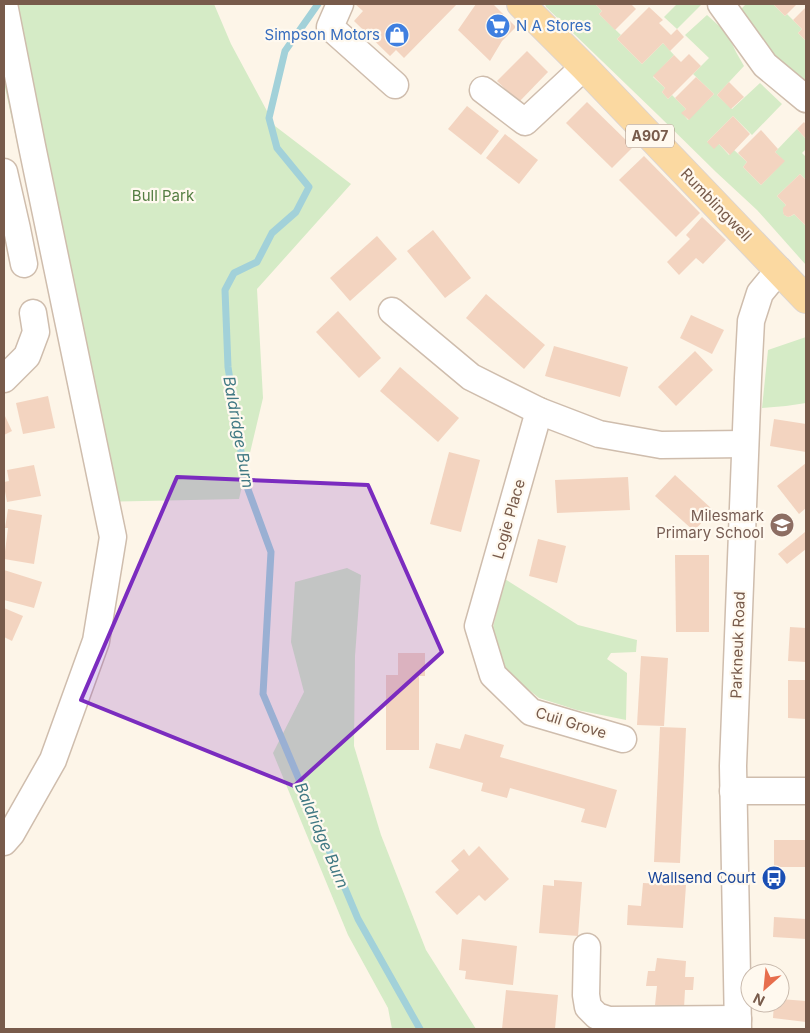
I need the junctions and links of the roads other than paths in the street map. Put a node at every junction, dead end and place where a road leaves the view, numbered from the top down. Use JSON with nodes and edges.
{"nodes":[{"id":1,"x":4,"y":4,"type":"edge"},
{"id":2,"x":340,"y":4,"type":"edge"},
{"id":3,"x":521,"y":4,"type":"edge"},
{"id":4,"x":721,"y":4,"type":"edge"},
{"id":5,"x":584,"y":67,"type":"junction"},
{"id":6,"x":395,"y":85,"type":"dead end"},
{"id":7,"x":483,"y":90,"type":"dead end"},
{"id":8,"x":806,"y":99,"type":"edge"},
{"id":9,"x":4,"y":172,"type":"edge"},
{"id":10,"x":24,"y":264,"type":"dead end"},
{"id":11,"x":779,"y":270,"type":"junction"},
{"id":12,"x":806,"y":299,"type":"edge"},
{"id":13,"x":392,"y":311,"type":"dead end"},
{"id":14,"x":33,"y":313,"type":"dead end"},
{"id":15,"x":4,"y":379,"type":"edge"},
{"id":16,"x":539,"y":411,"type":"junction"},
{"id":17,"x":745,"y":444,"type":"junction"},
{"id":18,"x":478,"y":626,"type":"joint"},
{"id":19,"x":623,"y":739,"type":"dead end"},
{"id":20,"x":806,"y":790,"type":"edge"},
{"id":21,"x":734,"y":791,"type":"junction"},
{"id":22,"x":4,"y":842,"type":"edge"},
{"id":23,"x":588,"y":947,"type":"dead end"},
{"id":24,"x":738,"y":1024,"type":"edge"}],
"edges":[{"from":1,"to":22,"type":"street"},
{"from":2,"to":6,"type":"street"},
{"from":3,"to":5,"type":"main road","name":"Rumblingwell","number":"A907"},
{"from":4,"to":8,"type":"street"},
{"from":5,"to":7,"type":"street"},
{"from":5,"to":11,"type":"main road","name":"Rumblingwell","number":"A907"},
{"from":9,"to":10,"type":"street"},
{"from":11,"to":12,"type":"main road","name":"Rumblingwell","number":"A907"},
{"from":11,"to":17,"type":"street","name":"Parkneuk Road"},
{"from":13,"to":16,"type":"street"},
{"from":14,"to":15,"type":"street"},
{"from":16,"to":17,"type":"street"},
{"from":16,"to":18,"type":"street","name":"Logie Place"},
{"from":17,"to":21,"type":"street","name":"Parkneuk Road"},
{"from":18,"to":19,"type":"street","name":"Cuil Grove"},
{"from":20,"to":21,"type":"street"},
{"from":21,"to":24,"type":"street","name":"Parkneuk Road"},
{"from":23,"to":24,"type":"street"}]}
